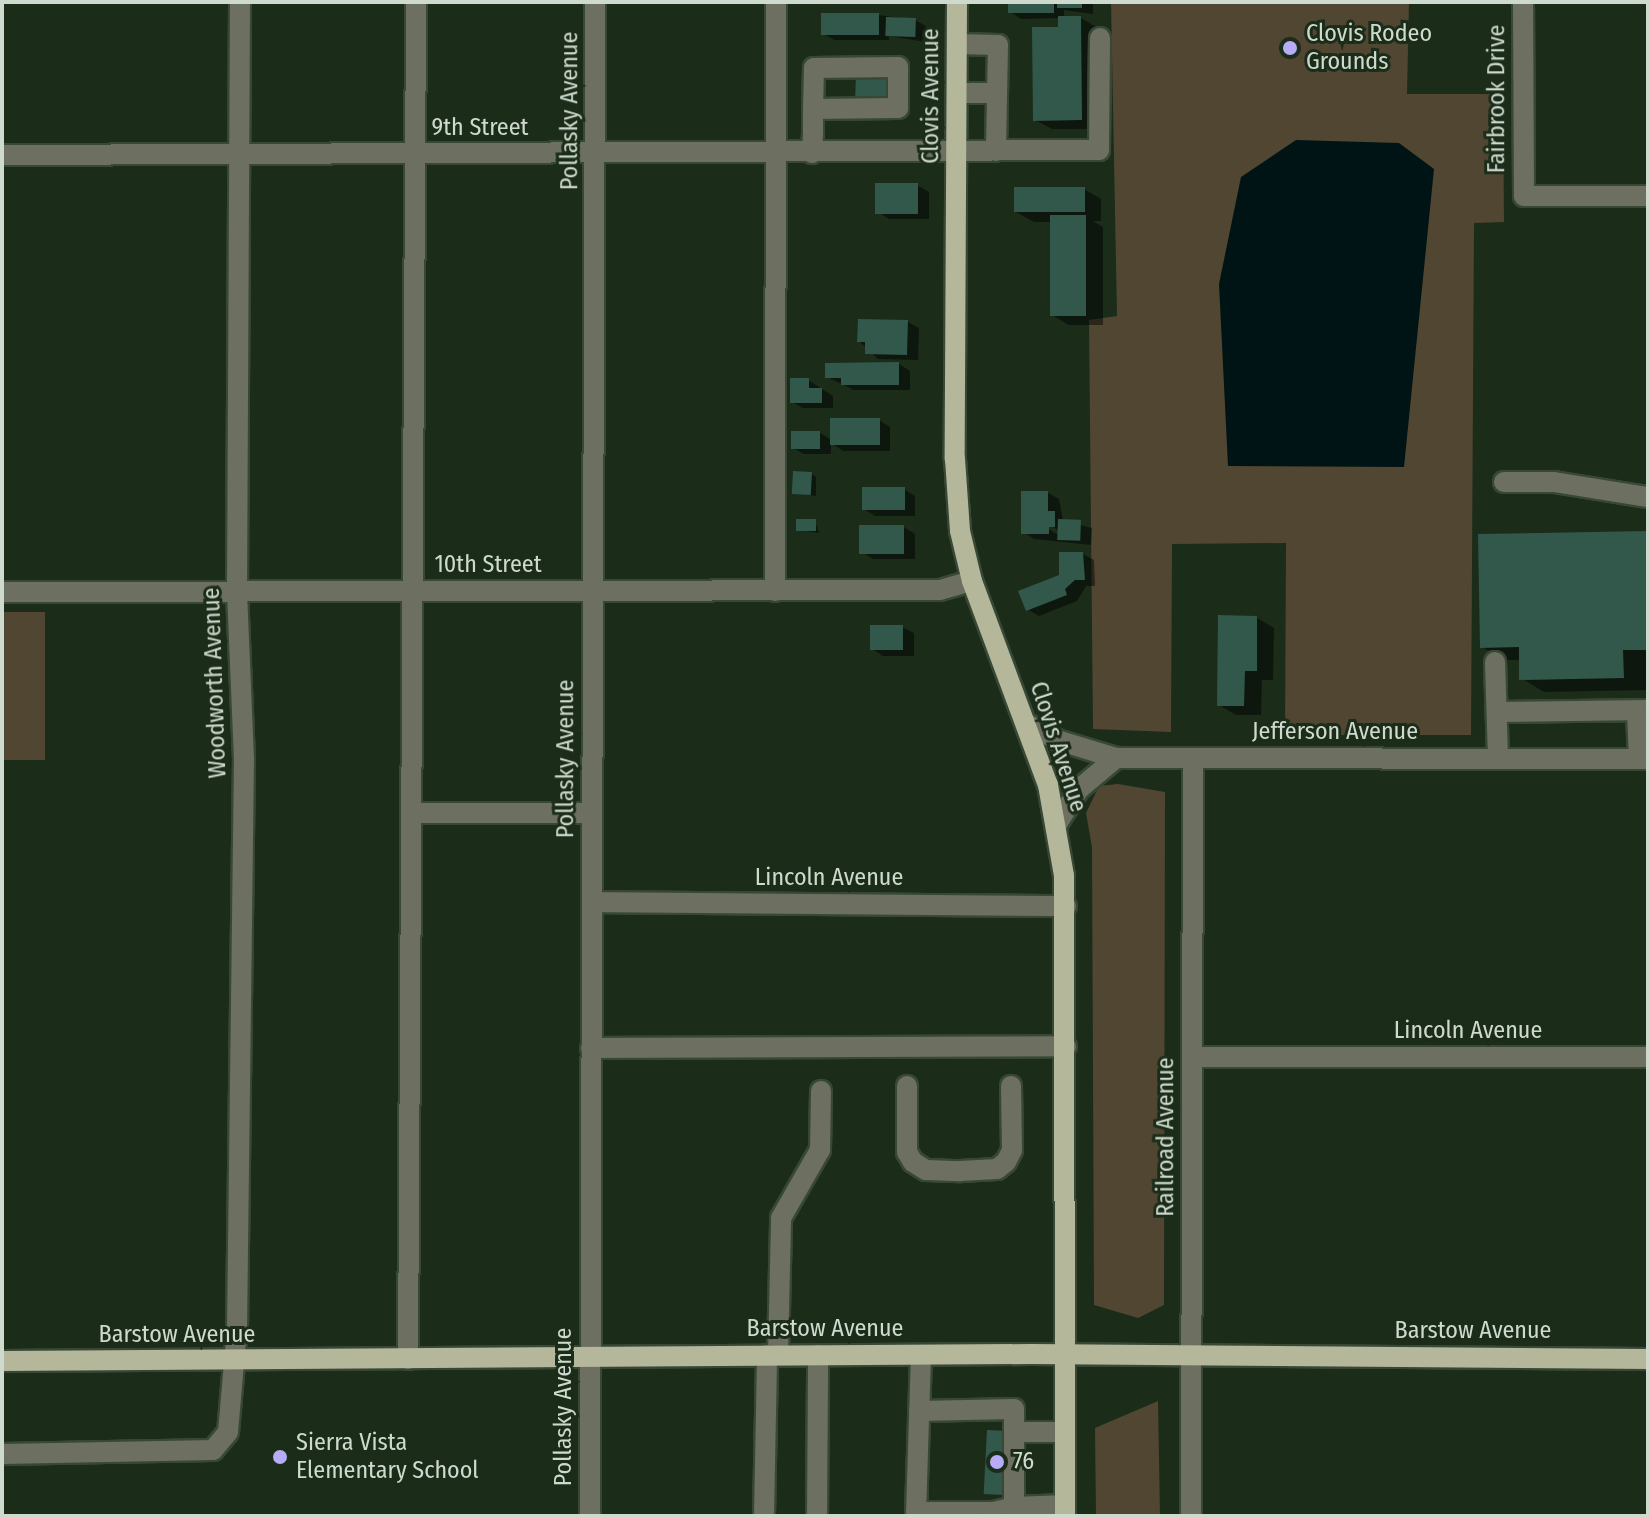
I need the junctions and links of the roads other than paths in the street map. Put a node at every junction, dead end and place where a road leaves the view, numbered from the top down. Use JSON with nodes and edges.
{"nodes":[{"id":1,"x":240,"y":2,"type":"edge"},
{"id":2,"x":416,"y":2,"type":"edge"},
{"id":3,"x":595,"y":2,"type":"edge"},
{"id":4,"x":776,"y":2,"type":"edge"},
{"id":5,"x":957,"y":2,"type":"edge"},
{"id":6,"x":1523,"y":2,"type":"edge"},
{"id":7,"x":1100,"y":38,"type":"dead end"},
{"id":8,"x":957,"y":44,"type":"junction"},
{"id":9,"x":957,"y":93,"type":"junction"},
{"id":10,"x":997,"y":93,"type":"junction"},
{"id":11,"x":813,"y":109,"type":"dead end"},
{"id":12,"x":958,"y":151,"type":"junction"},
{"id":13,"x":996,"y":151,"type":"junction"},
{"id":14,"x":775,"y":153,"type":"junction"},
{"id":15,"x":812,"y":153,"type":"junction"},
{"id":16,"x":241,"y":154,"type":"junction"},
{"id":17,"x":416,"y":154,"type":"junction"},
{"id":18,"x":597,"y":154,"type":"junction"},
{"id":19,"x":2,"y":155,"type":"edge"},
{"id":20,"x":1648,"y":196,"type":"edge"},
{"id":21,"x":1504,"y":482,"type":"dead end"},
{"id":22,"x":1648,"y":497,"type":"edge"},
{"id":23,"x":972,"y":581,"type":"junction"},
{"id":24,"x":417,"y":591,"type":"junction"},
{"id":25,"x":593,"y":591,"type":"junction"},
{"id":26,"x":775,"y":591,"type":"junction"},
{"id":27,"x":2,"y":592,"type":"edge"},
{"id":28,"x":237,"y":592,"type":"junction"},
{"id":29,"x":1495,"y":662,"type":"dead end"},
{"id":30,"x":1643,"y":711,"type":"edge"},
{"id":31,"x":1500,"y":712,"type":"junction"},
{"id":32,"x":1029,"y":725,"type":"junction"},
{"id":33,"x":1116,"y":758,"type":"junction"},
{"id":34,"x":1193,"y":758,"type":"junction"},
{"id":35,"x":1498,"y":758,"type":"junction"},
{"id":36,"x":1643,"y":759,"type":"edge"},
{"id":37,"x":414,"y":813,"type":"junction"},
{"id":38,"x":592,"y":813,"type":"junction"},
{"id":39,"x":1057,"y":824,"type":"junction"},
{"id":40,"x":592,"y":902,"type":"junction"},
{"id":41,"x":1066,"y":906,"type":"junction"},
{"id":42,"x":1066,"y":1046,"type":"junction"},
{"id":43,"x":591,"y":1048,"type":"junction"},
{"id":44,"x":1192,"y":1057,"type":"junction"},
{"id":45,"x":1648,"y":1057,"type":"edge"},
{"id":46,"x":907,"y":1086,"type":"dead end"},
{"id":47,"x":1011,"y":1086,"type":"dead end"},
{"id":48,"x":821,"y":1091,"type":"dead end"},
{"id":49,"x":1064,"y":1354,"type":"junction"},
{"id":50,"x":773,"y":1355,"type":"junction"},
{"id":51,"x":818,"y":1355,"type":"junction"},
{"id":52,"x":921,"y":1355,"type":"junction"},
{"id":53,"x":1191,"y":1355,"type":"junction"},
{"id":54,"x":408,"y":1359,"type":"junction"},
{"id":55,"x":590,"y":1359,"type":"junction"},
{"id":56,"x":1648,"y":1359,"type":"edge"},
{"id":57,"x":2,"y":1361,"type":"edge"},
{"id":58,"x":234,"y":1362,"type":"junction"},
{"id":59,"x":919,"y":1411,"type":"junction"},
{"id":60,"x":1014,"y":1432,"type":"junction"},
{"id":61,"x":1065,"y":1432,"type":"junction"},
{"id":62,"x":2,"y":1454,"type":"edge"},
{"id":63,"x":1014,"y":1507,"type":"junction"},
{"id":64,"x":1065,"y":1511,"type":"edge"},
{"id":65,"x":590,"y":1516,"type":"edge"},
{"id":66,"x":764,"y":1516,"type":"edge"},
{"id":67,"x":817,"y":1516,"type":"edge"},
{"id":68,"x":1191,"y":1516,"type":"edge"}],
"edges":[{"from":1,"to":16,"type":"street","name":"Woodworth Avenue"},
{"from":2,"to":17,"type":"street"},
{"from":3,"to":18,"type":"street","name":"Pollasky Avenue"},
{"from":4,"to":14,"type":"street"},
{"from":5,"to":8,"type":"main road","name":"Clovis Avenue"},
{"from":6,"to":20,"type":"street","name":"Fairbrook Drive"},
{"from":7,"to":13,"type":"street","name":"9th Street"},
{"from":8,"to":9,"type":"main road","name":"Clovis Avenue"},
{"from":8,"to":10,"type":"street"},
{"from":9,"to":10,"type":"street"},
{"from":9,"to":12,"type":"main road","name":"Clovis Avenue"},
{"from":10,"to":13,"type":"street"},
{"from":11,"to":15,"type":"street"},
{"from":12,"to":13,"type":"street","name":"9th Street"},
{"from":12,"to":15,"type":"street","name":"9th Street"},
{"from":12,"to":23,"type":"main road","name":"Clovis Avenue"},
{"from":14,"to":15,"type":"street","name":"9th Street"},
{"from":14,"to":18,"type":"street","name":"9th Street"},
{"from":14,"to":26,"type":"street"},
{"from":16,"to":17,"type":"street","name":"9th Street"},
{"from":16,"to":19,"type":"street","name":"9th Street"},
{"from":16,"to":28,"type":"street","name":"Woodworth Avenue"},
{"from":17,"to":18,"type":"street","name":"9th Street"},
{"from":17,"to":24,"type":"street"},
{"from":18,"to":25,"type":"street","name":"Pollasky Avenue"},
{"from":21,"to":22,"type":"street"},
{"from":23,"to":26,"type":"street","name":"10th Street"},
{"from":23,"to":32,"type":"main road","name":"Clovis Avenue"},
{"from":24,"to":25,"type":"street","name":"10th Street"},
{"from":24,"to":28,"type":"street","name":"10th Street"},
{"from":24,"to":37,"type":"street"},
{"from":25,"to":26,"type":"street","name":"10th Street"},
{"from":25,"to":38,"type":"street","name":"Pollasky Avenue"},
{"from":27,"to":28,"type":"street","name":"10th Street"},
{"from":28,"to":58,"type":"street","name":"Woodworth Avenue"},
{"from":29,"to":31,"type":"street"},
{"from":30,"to":31,"type":"street"},
{"from":30,"to":36,"type":"street"},
{"from":31,"to":35,"type":"street"},
{"from":32,"to":33,"type":"street","name":"Jefferson Avenue"},
{"from":32,"to":39,"type":"main road","name":"Clovis Avenue"},
{"from":33,"to":34,"type":"street","name":"Jefferson Avenue"},
{"from":33,"to":39,"type":"street"},
{"from":34,"to":35,"type":"street","name":"Jefferson Avenue"},
{"from":34,"to":44,"type":"street","name":"Railroad Avenue"},
{"from":35,"to":36,"type":"street","name":"Jefferson Avenue"},
{"from":37,"to":38,"type":"street"},
{"from":37,"to":54,"type":"street"},
{"from":38,"to":40,"type":"street","name":"Pollasky Avenue"},
{"from":39,"to":41,"type":"main road","name":"Clovis Avenue"},
{"from":40,"to":41,"type":"street","name":"Lincoln Avenue"},
{"from":40,"to":43,"type":"street","name":"Pollasky Avenue"},
{"from":41,"to":42,"type":"main road","name":"Clovis Avenue"},
{"from":42,"to":43,"type":"street"},
{"from":42,"to":49,"type":"main road","name":"Clovis Avenue"},
{"from":43,"to":55,"type":"street","name":"Pollasky Avenue"},
{"from":44,"to":45,"type":"street","name":"Lincoln Avenue"},
{"from":44,"to":53,"type":"street","name":"Railroad Avenue"},
{"from":46,"to":47,"type":"street"},
{"from":48,"to":50,"type":"street"},
{"from":49,"to":52,"type":"main road","name":"Barstow Avenue"},
{"from":49,"to":53,"type":"main road","name":"Barstow Avenue"},
{"from":49,"to":61,"type":"main road","name":"Clovis Avenue"},
{"from":50,"to":51,"type":"main road","name":"Barstow Avenue"},
{"from":50,"to":55,"type":"main road","name":"Barstow Avenue"},
{"from":50,"to":66,"type":"street"},
{"from":51,"to":52,"type":"main road","name":"Barstow Avenue"},
{"from":51,"to":67,"type":"street"},
{"from":52,"to":59,"type":"street"},
{"from":53,"to":56,"type":"main road","name":"Barstow Avenue"},
{"from":53,"to":68,"type":"street","name":"Railroad Avenue"},
{"from":54,"to":55,"type":"main road","name":"Barstow Avenue"},
{"from":54,"to":58,"type":"main road","name":"Barstow Avenue"},
{"from":55,"to":65,"type":"street","name":"Pollasky Avenue"},
{"from":57,"to":58,"type":"main road","name":"Barstow Avenue"},
{"from":58,"to":62,"type":"street","name":"Woodworth Avenue"},
{"from":59,"to":60,"type":"street"},
{"from":59,"to":63,"type":"street"},
{"from":60,"to":61,"type":"street"},
{"from":60,"to":63,"type":"street"},
{"from":61,"to":64,"type":"main road","name":"Clovis Avenue"},
{"from":63,"to":64,"type":"street"}]}
